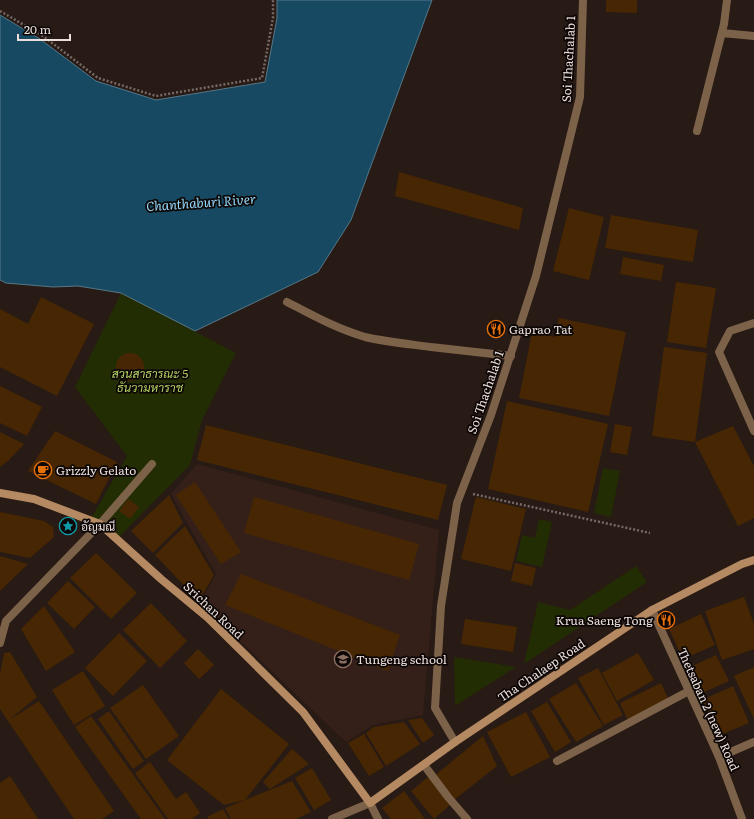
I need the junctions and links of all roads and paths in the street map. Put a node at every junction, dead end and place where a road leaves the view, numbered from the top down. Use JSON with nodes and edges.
{"nodes":[{"id":1,"x":274,"y":0,"type":"edge"},
{"id":2,"x":584,"y":0,"type":"edge"},
{"id":3,"x":727,"y":0,"type":"edge"},
{"id":4,"x":0,"y":11,"type":"edge"},
{"id":5,"x":722,"y":33,"type":"junction"},
{"id":6,"x":754,"y":36,"type":"edge"},
{"id":7,"x":697,"y":131,"type":"dead end"},
{"id":8,"x":287,"y":302,"type":"dead end"},
{"id":9,"x":754,"y":323,"type":"edge"},
{"id":10,"x":510,"y":356,"type":"junction"},
{"id":11,"x":754,"y":431,"type":"edge"},
{"id":12,"x":152,"y":464,"type":"dead end"},
{"id":13,"x":461,"y":491,"type":"junction"},
{"id":14,"x":0,"y":493,"type":"edge"},
{"id":15,"x":100,"y":524,"type":"junction"},
{"id":16,"x":650,"y":533,"type":"dead end"},
{"id":17,"x":754,"y":560,"type":"edge"},
{"id":18,"x":652,"y":610,"type":"junction"},
{"id":19,"x":0,"y":643,"type":"edge"},
{"id":20,"x":689,"y":691,"type":"junction"},
{"id":21,"x":455,"y":742,"type":"junction"},
{"id":22,"x":754,"y":742,"type":"edge"},
{"id":23,"x":719,"y":757,"type":"junction"},
{"id":24,"x":557,"y":761,"type":"dead end"},
{"id":25,"x":424,"y":765,"type":"junction"},
{"id":26,"x":370,"y":803,"type":"junction"},
{"id":27,"x":332,"y":819,"type":"edge"},
{"id":28,"x":378,"y":819,"type":"edge"},
{"id":29,"x":467,"y":819,"type":"edge"},
{"id":30,"x":742,"y":819,"type":"edge"}],
"edges":[{"from":1,"to":4,"type":"path"},
{"from":2,"to":10,"type":"street","name":"Soi Thachalab 1"},
{"from":3,"to":5,"type":"street"},
{"from":5,"to":6,"type":"street"},
{"from":5,"to":7,"type":"street"},
{"from":8,"to":10,"type":"street"},
{"from":9,"to":11,"type":"street"},
{"from":10,"to":13,"type":"street","name":"Soi Thachalab 1"},
{"from":12,"to":15,"type":"street"},
{"from":13,"to":16,"type":"path"},
{"from":13,"to":21,"type":"street","name":"Soi Thachalab 1"},
{"from":14,"to":15,"type":"main road","name":"Srichan Road"},
{"from":15,"to":19,"type":"street"},
{"from":15,"to":26,"type":"main road","name":"Srichan Road"},
{"from":17,"to":18,"type":"main road","name":"Tha Chalaep Road"},
{"from":18,"to":20,"type":"street","name":"Thetsaban 2 (new) Road"},
{"from":18,"to":21,"type":"main road","name":"Tha Chalaep Road"},
{"from":20,"to":23,"type":"street","name":"Thetsaban 2 (new) Road"},
{"from":20,"to":24,"type":"street"},
{"from":21,"to":25,"type":"main road","name":"Tha Chalaep Road"},
{"from":22,"to":23,"type":"street"},
{"from":23,"to":30,"type":"street","name":"Thetsaban 2 (new) Road"},
{"from":25,"to":26,"type":"main road","name":"Tha Chalaep Road"},
{"from":25,"to":29,"type":"street"},
{"from":26,"to":27,"type":"street"},
{"from":26,"to":28,"type":"street"}]}
